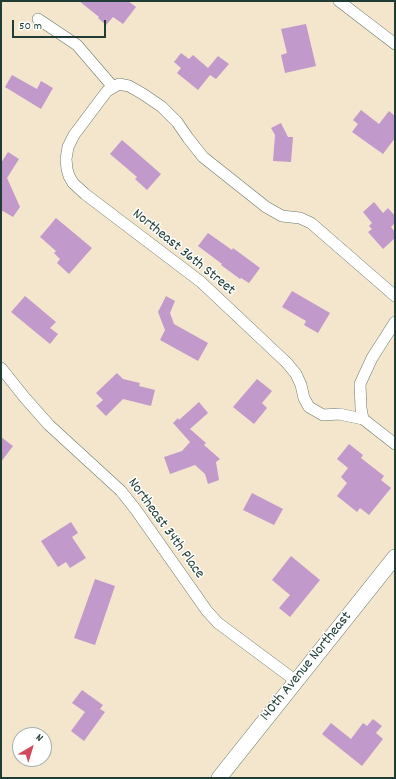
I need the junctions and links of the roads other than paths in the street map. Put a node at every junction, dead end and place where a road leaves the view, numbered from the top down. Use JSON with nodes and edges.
{"nodes":[{"id":1,"x":339,"y":1,"type":"edge"},
{"id":2,"x":38,"y":18,"type":"dead end"},
{"id":3,"x":395,"y":44,"type":"edge"},
{"id":4,"x":116,"y":86,"type":"junction"},
{"id":5,"x":395,"y":296,"type":"edge"},
{"id":6,"x":395,"y":322,"type":"edge"},
{"id":7,"x":1,"y":368,"type":"edge"},
{"id":8,"x":363,"y":419,"type":"junction"},
{"id":9,"x":395,"y":444,"type":"edge"},
{"id":10,"x":395,"y":557,"type":"edge"},
{"id":11,"x":296,"y":681,"type":"junction"},
{"id":12,"x":218,"y":778,"type":"edge"}],
"edges":[{"from":1,"to":3,"type":"street"},
{"from":2,"to":4,"type":"street"},
{"from":4,"to":5,"type":"street"},
{"from":4,"to":8,"type":"street","name":"Northeast 36th Street"},
{"from":6,"to":8,"type":"street"},
{"from":7,"to":11,"type":"street","name":"Northeast 34th Place"},
{"from":8,"to":9,"type":"street","name":"Northeast 36th Street"},
{"from":10,"to":11,"type":"street","name":"140th Avenue Northeast"},
{"from":11,"to":12,"type":"street","name":"140th Avenue Northeast"}]}
